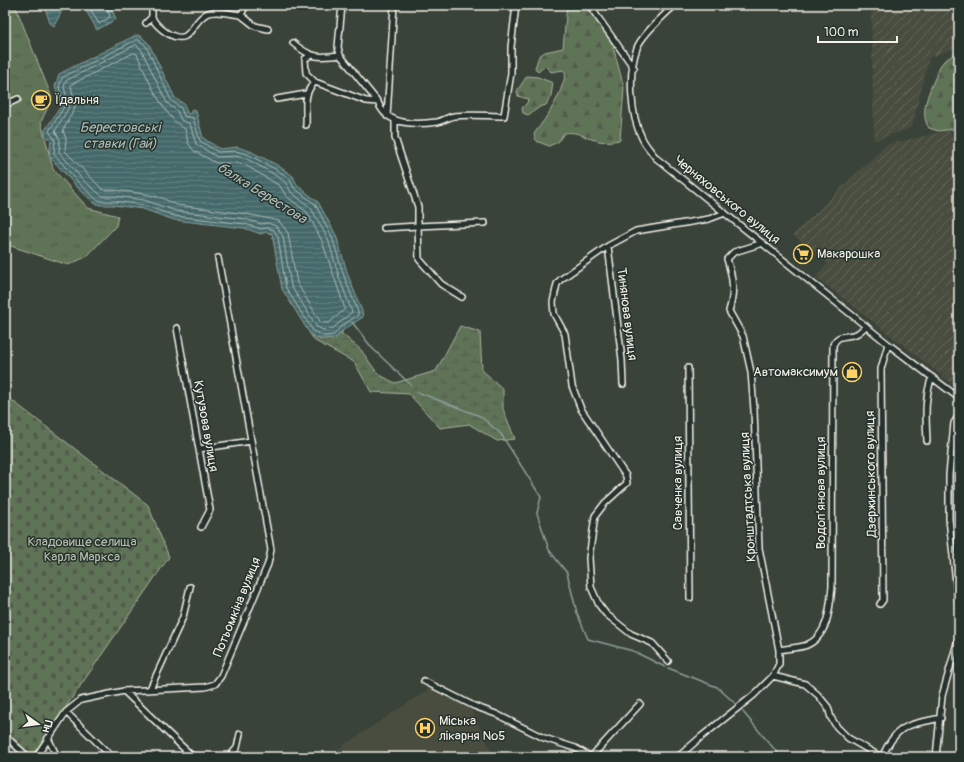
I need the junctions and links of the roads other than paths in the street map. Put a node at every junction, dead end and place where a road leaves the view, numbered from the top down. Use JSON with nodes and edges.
{"nodes":[{"id":1,"x":152,"y":5,"type":"edge"},
{"id":2,"x":246,"y":5,"type":"edge"},
{"id":3,"x":342,"y":5,"type":"edge"},
{"id":4,"x":394,"y":5,"type":"edge"},
{"id":5,"x":516,"y":5,"type":"edge"},
{"id":6,"x":589,"y":5,"type":"edge"},
{"id":7,"x":675,"y":5,"type":"edge"},
{"id":8,"x":241,"y":15,"type":"junction"},
{"id":9,"x":152,"y":17,"type":"junction"},
{"id":10,"x":146,"y":23,"type":"dead end"},
{"id":11,"x":268,"y":30,"type":"dead end"},
{"id":12,"x":293,"y":43,"type":"dead end"},
{"id":13,"x":311,"y":55,"type":"junction"},
{"id":14,"x":340,"y":55,"type":"junction"},
{"id":15,"x":634,"y":68,"type":"junction"},
{"id":16,"x":315,"y":82,"type":"junction"},
{"id":17,"x":306,"y":94,"type":"junction"},
{"id":18,"x":18,"y":99,"type":"dead end"},
{"id":19,"x":277,"y":99,"type":"dead end"},
{"id":20,"x":378,"y":102,"type":"junction"},
{"id":21,"x":5,"y":106,"type":"edge"},
{"id":22,"x":386,"y":116,"type":"junction"},
{"id":23,"x":395,"y":120,"type":"junction"},
{"id":24,"x":306,"y":125,"type":"dead end"},
{"id":25,"x":725,"y":213,"type":"junction"},
{"id":26,"x":485,"y":223,"type":"dead end"},
{"id":27,"x":418,"y":226,"type":"junction"},
{"id":28,"x":384,"y":228,"type":"dead end"},
{"id":29,"x":763,"y":243,"type":"junction"},
{"id":30,"x":608,"y":246,"type":"junction"},
{"id":31,"x":218,"y":258,"type":"dead end"},
{"id":32,"x":462,"y":297,"type":"dead end"},
{"id":33,"x":866,"y":326,"type":"junction"},
{"id":34,"x":177,"y":328,"type":"dead end"},
{"id":35,"x":888,"y":344,"type":"junction"},
{"id":36,"x":688,"y":368,"type":"dead end"},
{"id":37,"x":932,"y":377,"type":"junction"},
{"id":38,"x":623,"y":384,"type":"dead end"},
{"id":39,"x":959,"y":398,"type":"edge"},
{"id":40,"x":959,"y":415,"type":"edge"},
{"id":41,"x":251,"y":441,"type":"junction"},
{"id":42,"x":928,"y":441,"type":"dead end"},
{"id":43,"x":198,"y":449,"type":"junction"},
{"id":44,"x":201,"y":527,"type":"dead end"},
{"id":45,"x":190,"y":587,"type":"dead end"},
{"id":46,"x":690,"y":598,"type":"dead end"},
{"id":47,"x":880,"y":604,"type":"dead end"},
{"id":48,"x":959,"y":611,"type":"edge"},
{"id":49,"x":959,"y":636,"type":"edge"},
{"id":50,"x":779,"y":650,"type":"junction"},
{"id":51,"x":668,"y":661,"type":"dead end"},
{"id":52,"x":774,"y":676,"type":"junction"},
{"id":53,"x":424,"y":681,"type":"dead end"},
{"id":54,"x":150,"y":689,"type":"junction"},
{"id":55,"x":124,"y":691,"type":"junction"},
{"id":56,"x":640,"y":704,"type":"dead end"},
{"id":57,"x":66,"y":712,"type":"junction"},
{"id":58,"x":941,"y":718,"type":"junction"},
{"id":59,"x":240,"y":734,"type":"dead end"},
{"id":60,"x":5,"y":736,"type":"edge"},
{"id":61,"x":48,"y":738,"type":"junction"},
{"id":62,"x":28,"y":757,"type":"edge"},
{"id":63,"x":36,"y":757,"type":"edge"},
{"id":64,"x":57,"y":757,"type":"edge"},
{"id":65,"x":112,"y":757,"type":"edge"},
{"id":66,"x":193,"y":757,"type":"edge"},
{"id":67,"x":229,"y":757,"type":"edge"},
{"id":68,"x":591,"y":757,"type":"edge"},
{"id":69,"x":678,"y":757,"type":"edge"},
{"id":70,"x":881,"y":757,"type":"edge"},
{"id":71,"x":936,"y":757,"type":"edge"}],
"edges":[{"from":1,"to":9,"type":"street"},
{"from":2,"to":8,"type":"street"},
{"from":3,"to":14,"type":"street"},
{"from":4,"to":22,"type":"street"},
{"from":5,"to":23,"type":"street"},
{"from":6,"to":15,"type":"street"},
{"from":7,"to":15,"type":"street","name":"Черняховського вулиця"},
{"from":8,"to":9,"type":"street"},
{"from":8,"to":11,"type":"street"},
{"from":9,"to":10,"type":"street"},
{"from":12,"to":13,"type":"street"},
{"from":13,"to":14,"type":"street"},
{"from":13,"to":16,"type":"street"},
{"from":14,"to":20,"type":"street"},
{"from":15,"to":25,"type":"street","name":"Черняховського вулиця"},
{"from":16,"to":17,"type":"street"},
{"from":16,"to":20,"type":"street"},
{"from":17,"to":19,"type":"street"},
{"from":17,"to":24,"type":"street"},
{"from":18,"to":21,"type":"street"},
{"from":20,"to":22,"type":"street"},
{"from":22,"to":23,"type":"street"},
{"from":23,"to":27,"type":"street"},
{"from":25,"to":29,"type":"street","name":"Черняховського вулиця"},
{"from":25,"to":30,"type":"street"},
{"from":26,"to":27,"type":"street"},
{"from":27,"to":28,"type":"street"},
{"from":27,"to":32,"type":"street"},
{"from":29,"to":33,"type":"street","name":"Черняховського вулиця"},
{"from":29,"to":50,"type":"street","name":"Кронштадтська вулиця"},
{"from":30,"to":38,"type":"street","name":"Тинянова вулиця"},
{"from":30,"to":51,"type":"street"},
{"from":31,"to":41,"type":"street","name":"Потьомкіна вулиця"},
{"from":33,"to":35,"type":"street","name":"Черняховського вулиця"},
{"from":33,"to":50,"type":"street","name":"Водоп’янова вулиця"},
{"from":34,"to":43,"type":"street","name":"Кутузова вулиця"},
{"from":35,"to":37,"type":"street","name":"Черняховського вулиця"},
{"from":35,"to":47,"type":"street","name":"Дзержинського вулиця"},
{"from":36,"to":46,"type":"street","name":"Савченка вулиця"},
{"from":37,"to":39,"type":"street","name":"Черняховського вулиця"},
{"from":37,"to":42,"type":"street"},
{"from":40,"to":48,"type":"street"},
{"from":41,"to":43,"type":"street"},
{"from":41,"to":54,"type":"street","name":"Потьомкіна вулиця"},
{"from":43,"to":44,"type":"street","name":"Кутузова вулиця"},
{"from":45,"to":54,"type":"street"},
{"from":49,"to":58,"type":"street"},
{"from":50,"to":52,"type":"street","name":"Кронштадтська вулиця"},
{"from":52,"to":69,"type":"street"},
{"from":52,"to":70,"type":"street"},
{"from":53,"to":68,"type":"street"},
{"from":54,"to":55,"type":"street","name":"Потьомкіна вулиця"},
{"from":55,"to":57,"type":"street","name":"Потьомкіна вулиця"},
{"from":55,"to":66,"type":"street"},
{"from":56,"to":68,"type":"street"},
{"from":57,"to":61,"type":"street","name":"Потьомкіна вулиця"},
{"from":57,"to":65,"type":"street"},
{"from":58,"to":70,"type":"street"},
{"from":58,"to":71,"type":"street"},
{"from":59,"to":67,"type":"street"},
{"from":60,"to":62,"type":"street"},
{"from":61,"to":63,"type":"street","name":"Потьомкіна вулиця"},
{"from":61,"to":64,"type":"street"}]}
